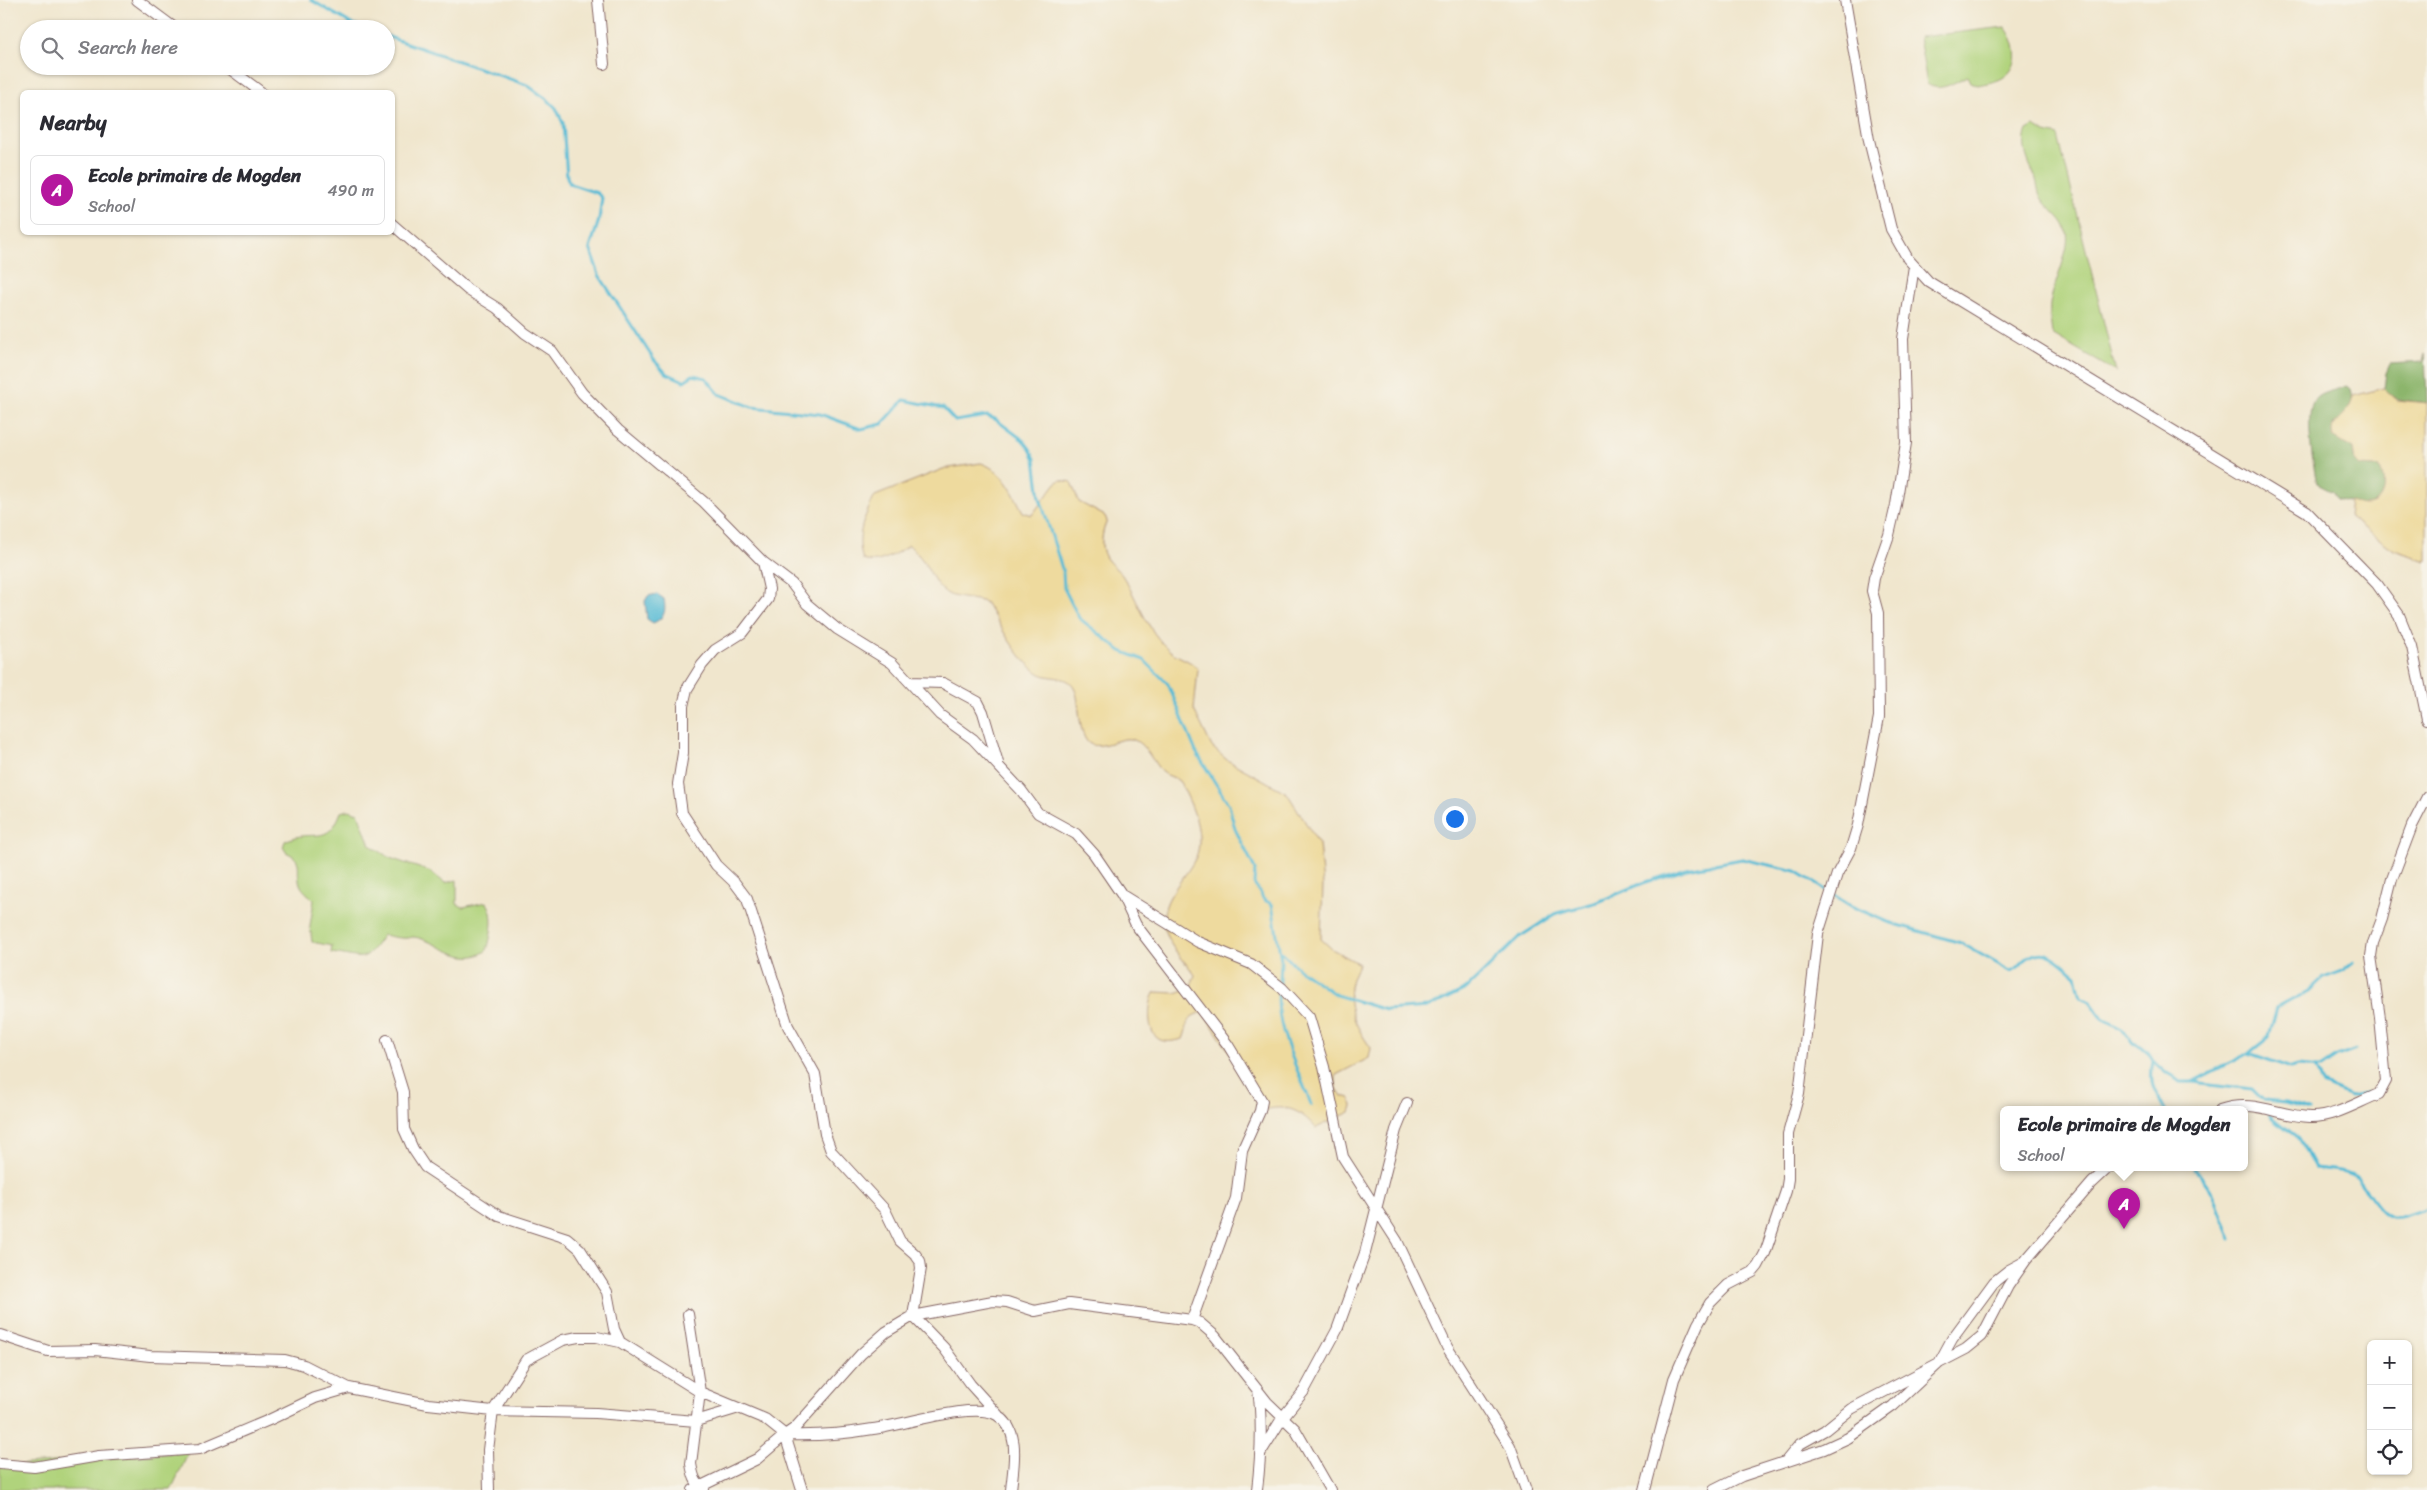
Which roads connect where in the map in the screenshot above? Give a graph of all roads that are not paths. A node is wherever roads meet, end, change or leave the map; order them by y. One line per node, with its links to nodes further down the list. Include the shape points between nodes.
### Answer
1 (137, 0): 4 (street)
2 (598, 0): 5 (street)
3 (1845, 0): 9 (street, via 1869,140 1891,229)
4 (164, 20)
5 (604, 64)
6 (238, 75): 7 (street)
7 (258, 90)
8 (395, 227): 10 (street, via 468,290 552,351 582,392 618,430 704,502)
9 (1914, 266): 12 (street, via 1929,282 2307,512 2376,584 2399,616 2412,647); 47 (street, via 1903,339 1906,443 1896,505 1872,591 1879,618 1879,717 1858,825 1851,848 1837,874 1818,934 1799,1094 1788,1134 1786,1191 1758,1266 1728,1285 1710,1303 1698,1324 1674,1379)
10 (763, 562): 11 (street, via 792,584 807,604 837,629 892,664); 23 (street, via 768,599 742,633 715,650 687,689 683,706 679,800 682,813 716,865 747,899 788,1026 815,1074 831,1151 885,1210 900,1241 920,1261)
11 (910, 682): 13 (street, via 940,715 962,730); 13 (street, via 943,683 978,702 984,712)
12 (2427, 719)
13 (999, 766): 15 (street, via 1038,814 1076,834)
14 (2427, 796): 18 (street, via 2396,870 2371,956 2386,1080 2383,1088 2379,1094 2323,1117 2309,1118 2244,1104)
15 (1122, 895): 20 (street, via 1198,942 1251,964 1282,988 1309,1017 1324,1067 1343,1157); 24 (street, via 1136,925 1228,1045 1262,1102 1242,1151 1236,1198)
16 (387, 1040): 26 (street, via 404,1092 404,1130 426,1167 499,1216 567,1238 580,1249 607,1292 614,1329)
17 (1407, 1103): 20 (street, via 1396,1130)
18 (2236, 1106)
19 (2105, 1171): 21 (street)
20 (1375, 1207): 34 (street, via 1365,1253 1337,1330 1304,1392); 46 (street, via 1397,1241 1447,1347 1510,1446)
21 (2026, 1260): 27 (street, via 1994,1282 1952,1339); 27 (street, via 2008,1286 1982,1336 1966,1349)
22 (688, 1314): 30 (street)
23 (913, 1316): 24 (street, via 993,1301 1008,1302 1035,1311 1069,1304); 33 (street, via 944,1348); 36 (street, via 891,1328 861,1354 795,1428)
24 (1192, 1320): 29 (street, via 1216,1336)
25 (0, 1335): 28 (street, via 48,1351 94,1350 150,1356 285,1360)
26 (620, 1342): 30 (street); 32 (street, via 578,1337 563,1340 534,1354 520,1367)
27 (1939, 1363): 38 (street, via 1851,1409 1825,1430 1800,1444); 38 (street, via 1894,1406 1848,1438)
28 (349, 1388): 32 (street, via 428,1404); 39 (street, via 315,1398 200,1449 99,1456 34,1467)
29 (1257, 1389): 34 (street); 37 (street, via 1262,1417)
30 (700, 1392): 31 (street); 35 (street)
31 (739, 1408): 35 (street); 36 (street, via 765,1419)
32 (494, 1411): 35 (street, via 567,1411); 41 (street, via 488,1450)
33 (998, 1415): 36 (street, via 969,1410 874,1429 807,1436); 43 (street, via 1013,1441 1015,1459)
34 (1283, 1418): 37 (street); 45 (street, via 1295,1429)
35 (696, 1421): 40 (street, via 691,1464)
36 (784, 1435): 40 (street, via 757,1459); 42 (street)
37 (1261, 1452): 44 (street)
38 (1785, 1462): 48 (street, via 1742,1476)
39 (0, 1464)
40 (700, 1489)
41 (489, 1490)
42 (802, 1490)
43 (1011, 1490)
44 (1257, 1490)
45 (1330, 1490)
46 (1526, 1490)
47 (1645, 1490)
48 (1714, 1490)

